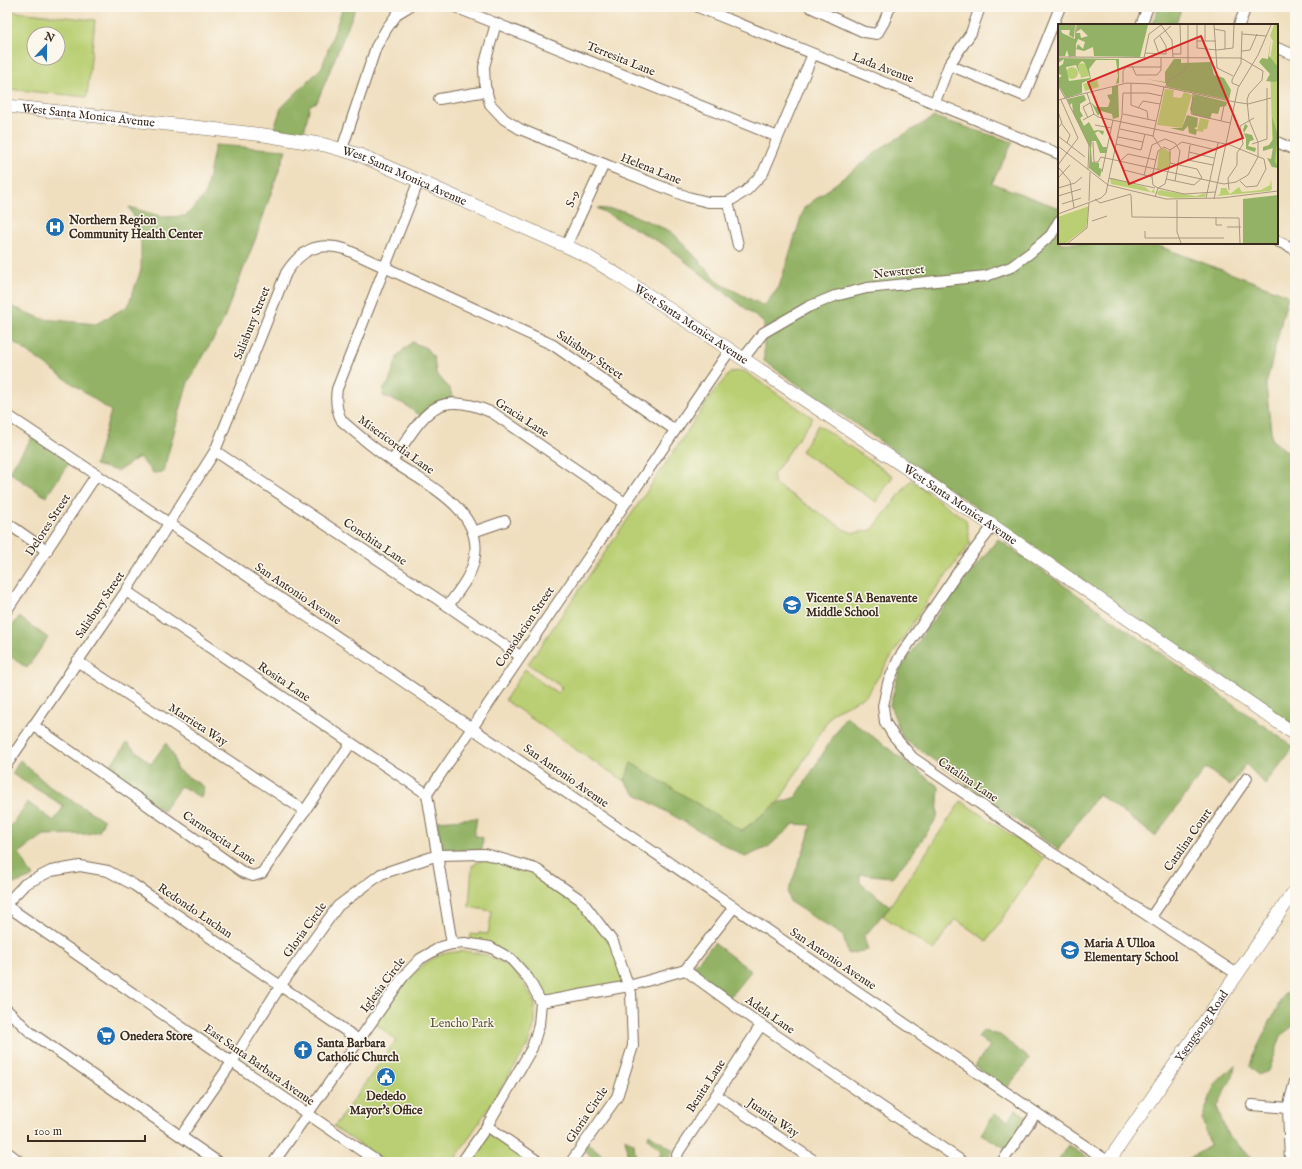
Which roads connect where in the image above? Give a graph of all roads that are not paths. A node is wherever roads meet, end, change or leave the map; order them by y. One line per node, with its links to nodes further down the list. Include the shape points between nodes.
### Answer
1 (408, 7): 23 (street, via 398,13 376,47)
2 (455, 7): 10 (street, Terresita Lane)
3 (698, 7): 14 (street, Lada Avenue)
4 (810, 7): 5 (street, via 864,32 877,34)
5 (890, 7)
6 (980, 7): 16 (street, via 971,33)
7 (1060, 7): 16 (street, via 1024,96)
8 (1148, 7): 11 (street)
9 (1246, 7): 12 (street)
10 (496, 23): 17 (street, Helena Lane, via 484,67); 21 (street, Terresita Lane)
11 (1141, 24)
12 (1239, 24)
13 (1278, 48): 15 (street)
14 (813, 54): 19 (street, Lada Avenue); 21 (street)
15 (1295, 55)
16 (950, 64): 19 (street)
17 (487, 91): 18 (street); 26 (street, Helena Lane, via 490,104 504,119 520,129)
18 (439, 99)
19 (935, 102): 25 (street, Lada Avenue)
20 (7, 106): 23 (main road, West Santa Monica Avenue, via 264,135)
21 (778, 137): 28 (street, via 763,173 746,191)
22 (1278, 142): 24 (street)
23 (342, 149): 27 (main road, West Santa Monica Avenue)
24 (1295, 150)
25 (1058, 154)
26 (604, 164): 28 (street, Helena Lane, via 688,197 708,202); 32 (street, S-9)
27 (419, 180): 32 (main road, West Santa Monica Avenue); 34 (street, Misericordia Lane)
28 (728, 202): 31 (street)
29 (1058, 223): 36 (street, Newstreet, via 1051,234 1011,267 986,276 867,288 835,296 808,307 764,333)
30 (1278, 241): 33 (street)
31 (738, 245)
32 (566, 246): 35 (main road, West Santa Monica Avenue, via 615,274)
33 (1295, 248)
34 (386, 266): 38 (street, Salisbury Street, via 553,345); 39 (street, Salisbury Street, via 332,245 304,252 294,261 286,273); 40 (street, Misericordia Lane, via 337,389 335,400 342,421)
35 (730, 350): 36 (main road, West Santa Monica Avenue); 38 (street, Consolacion Street)
36 (743, 359): 46 (main road, West Santa Monica Avenue)
37 (7, 414): 41 (street, San Antonio Avenue)
38 (675, 430): 42 (street, Consolacion Street)
39 (215, 451): 45 (street, Salisbury Street); 50 (street, Conchita Lane)
40 (392, 461): 42 (street, Gracia Lane, via 426,414 438,406 452,402 466,404 493,413); 47 (street, Misericordia Lane, via 448,499 465,517)
41 (97, 474): 45 (street, San Antonio Avenue); 48 (street, Delores Street)
42 (625, 503): 52 (street, Consolacion Street)
43 (505, 521): 47 (street)
44 (7, 523): 48 (street)
45 (168, 523): 49 (street, Salisbury Street); 55 (street, San Antonio Avenue)
46 (993, 526): 56 (main road, West Santa Monica Avenue); 66 (street, Catalina Lane, via 899,658 888,683 883,706 885,722 913,758)
47 (473, 532): 50 (street, Misericordia Lane, via 474,560 469,575)
48 (47, 551): 51 (street, Delores Street)
49 (126, 591): 53 (street, Salisbury Street); 57 (street, Rosita Lane)
50 (448, 606): 52 (street, Conchita Lane)
51 (7, 610)
52 (520, 656): 55 (street, Consolacion Street)
53 (78, 660): 54 (street, Salisbury Street); 61 (street, Marrieta Way)
54 (33, 725): 58 (street, Salisbury Street); 61 (street, Carmencita Lane, via 248,875 262,874)
55 (473, 728): 60 (street, Consolacion Street); 65 (street, San Antonio Avenue)
56 (1295, 734)
57 (351, 743): 60 (street, Rosita Lane); 61 (street, Carmencita Lane)
58 (7, 764)
59 (1247, 778): 66 (street, Catalina Court)
60 (427, 794): 62 (street)
61 (305, 811)
62 (438, 854): 67 (street); 70 (street, Gloria Circle, via 381,874 338,906); 71 (street, Gloria Circle, via 485,854 536,869 581,900 613,942)
63 (1295, 890): 69 (main road, Ysengsong Road)
64 (7, 905): 70 (street, Redondo Luchan, via 26,884 51,871 80,866 108,871 134,885); 76 (street, East Santa Barbara Avenue)
65 (734, 907): 68 (street); 81 (street, San Antonio Avenue)
66 (1151, 918): 69 (street, Catalina Lane)
67 (452, 944): 72 (street, Iglesia Circle, via 465,943 490,948 511,959 528,978); 75 (street, Iglesia Circle, via 420,959 403,977)
68 (685, 970): 71 (street); 74 (street, Adela Lane)
69 (1237, 974): 97 (main road, Ysengsong Road)
70 (281, 986): 75 (street, Redondo Luchan); 76 (street, Gloria Circle)
71 (629, 986): 72 (street); 92 (street, Gloria Circle, via 633,1046 617,1097)
72 (541, 1002): 83 (street, via 532,1048)
73 (7, 1010): 84 (street, via 30,1032)
74 (761, 1025): 78 (street, Benita Lane); 95 (street, Adela Lane)
75 (359, 1040): 82 (street, Iglesia Circle)
76 (232, 1062): 82 (street, East Santa Barbara Avenue); 84 (street, Gloria Circle)
77 (1295, 1081): 80 (street)
78 (716, 1095): 93 (street, Benita Lane, via 679,1150); 94 (street, Juanita Way)
79 (1252, 1105): 80 (street)
80 (1288, 1108): 98 (street)
81 (1036, 1113): 96 (street); 97 (street, San Antonio Avenue)
82 (307, 1114): 88 (street, Iglesia Circle); 89 (street, East Santa Barbara Avenue)
83 (487, 1126): 90 (street); 91 (street)
84 (181, 1136): 87 (street)
85 (7, 1152): 86 (street)
86 (20, 1162)
87 (218, 1162)
88 (274, 1162)
89 (378, 1162)
90 (462, 1162)
91 (539, 1162)
92 (571, 1162)
93 (678, 1162)
94 (816, 1162)
95 (963, 1162)
96 (1002, 1162)
97 (1109, 1162)
98 (1290, 1162)

